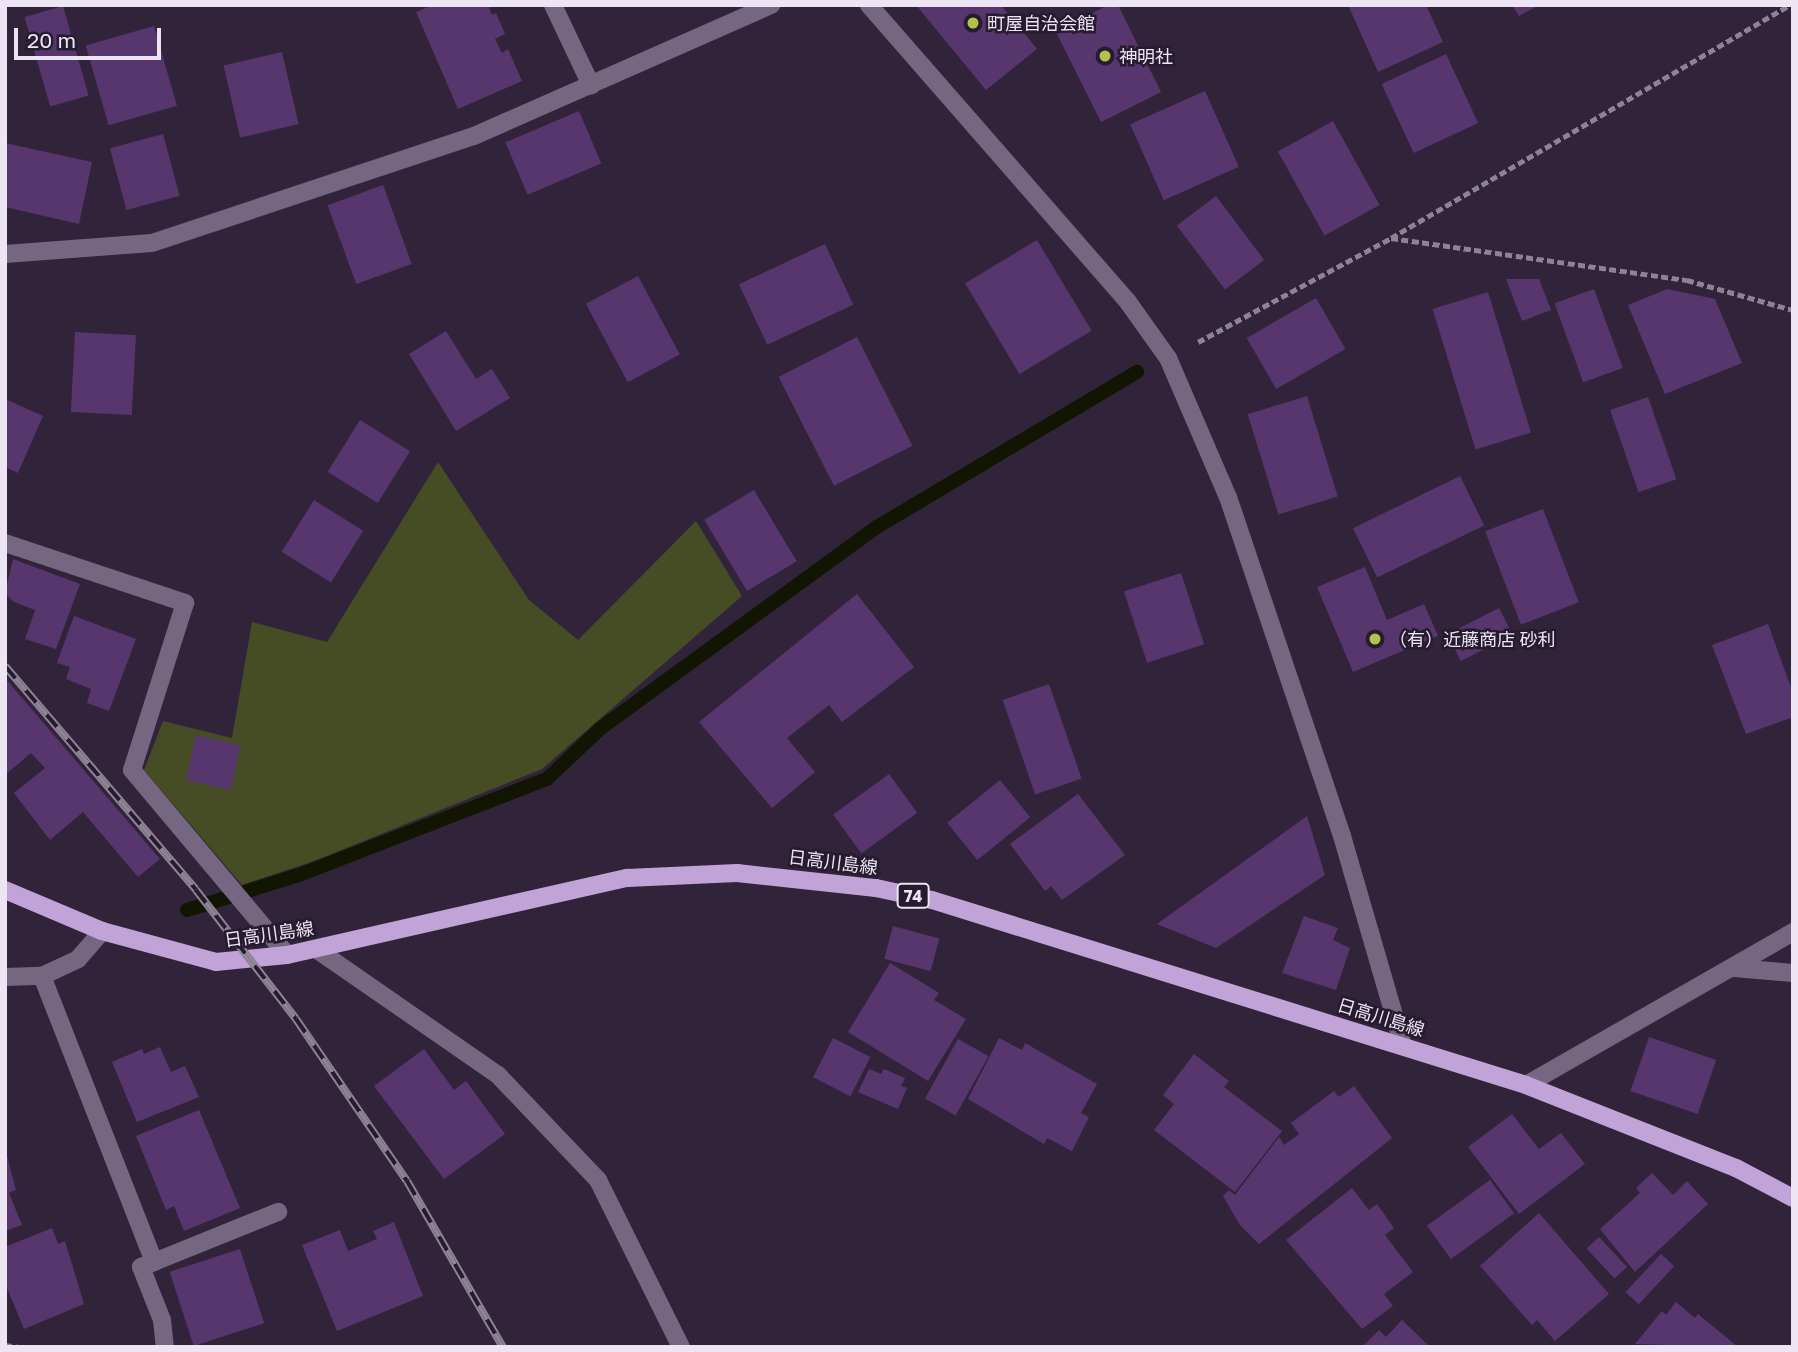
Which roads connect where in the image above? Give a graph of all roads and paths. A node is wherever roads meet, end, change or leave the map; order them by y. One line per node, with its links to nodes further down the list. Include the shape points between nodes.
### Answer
1 (553, 5): 5 (street)
2 (771, 5): 5 (street)
3 (869, 5): 9 (street, via 1128,302)
4 (1790, 5): 6 (path)
5 (591, 85): 7 (street, via 474,136 152,243)
6 (1391, 238): 8 (path, via 1687,279); 9 (path)
7 (5, 254)
8 (1793, 310)
9 (1168, 358): 20 (street, via 1228,497 1342,836)
10 (5, 543): 15 (street, via 185,603 132,770)
11 (5, 890): 12 (main road, 日高川島線 / 74)
12 (102, 931): 15 (main road, 日高川島線 / 74, via 216,962); 18 (street, via 78,959)
13 (1793, 932): 16 (street)
14 (316, 949): 15 (main road, 日高川島線 / 74); 20 (main road, 日高川島線 / 74, via 627,878 677,873 792,877 932,900); 28 (street, via 498,1075 598,1180)
15 (287, 955)
16 (1734, 968): 17 (street); 21 (street)
17 (1793, 973)
18 (42, 976): 19 (street); 24 (street)
19 (5, 977)
20 (1403, 1046): 21 (main road, 日高川島線 / 74)
21 (1526, 1085): 22 (main road, 日高川島線 / 74, via 1736,1168)
22 (1793, 1199)
23 (278, 1212): 24 (street)
24 (154, 1262): 27 (street, via 141,1267 162,1320)
25 (5, 1345): 26 (path)
26 (19, 1347)
27 (165, 1347)
28 (681, 1347)

